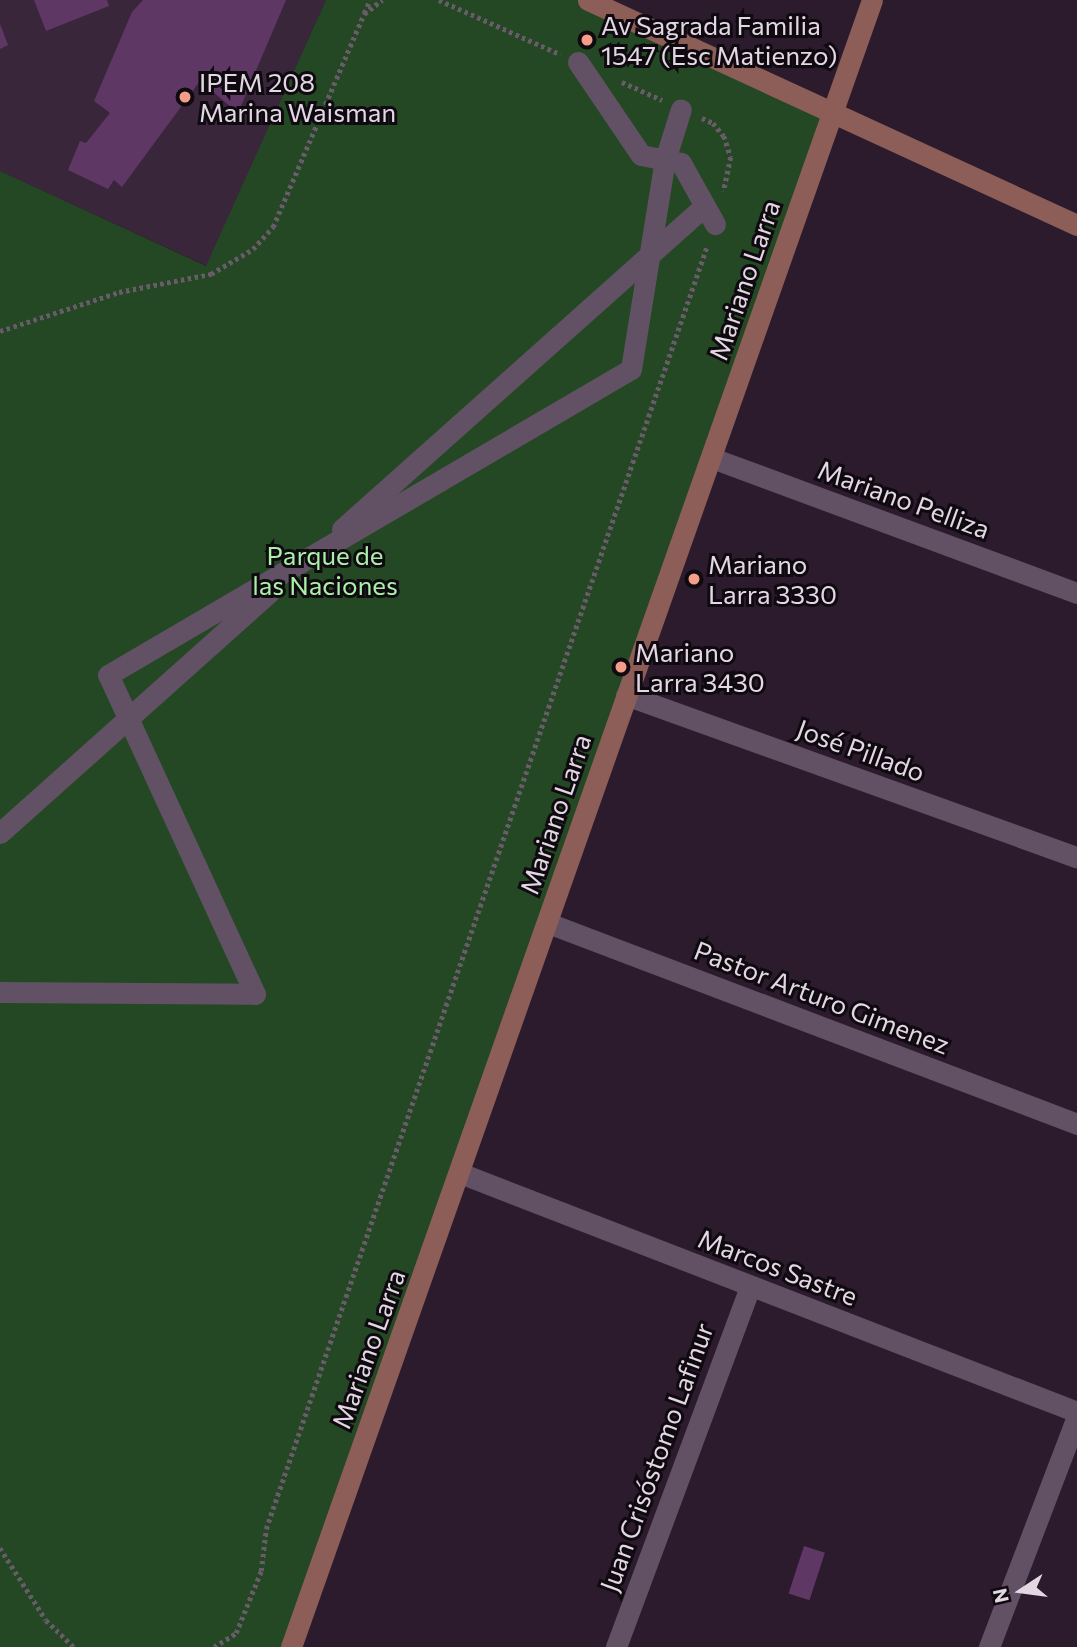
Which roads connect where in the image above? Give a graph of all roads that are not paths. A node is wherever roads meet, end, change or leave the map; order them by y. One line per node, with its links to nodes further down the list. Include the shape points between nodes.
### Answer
1 (588, 0): 5 (main road)
2 (872, 0): 5 (main road, Mariano Larra)
3 (578, 62): 6 (street, via 641,155)
4 (681, 109): 6 (street)
5 (832, 113): 7 (main road); 9 (main road, Mariano Larra)
6 (665, 160): 8 (street); 8 (street, via 681,163 710,215)
7 (1077, 225)
8 (649, 255): 10 (street); 10 (street, via 631,369)
9 (712, 458): 11 (street, Mariano Pelliza); 12 (main road, Mariano Larra)
10 (304, 562): 13 (street); 13 (street, via 108,676)
11 (1077, 593)
12 (626, 695): 15 (street, José Pillado); 16 (main road, Mariano Larra)
13 (128, 719): 14 (street); 17 (street, via 255,995)
14 (0, 833)
15 (1077, 857)
16 (548, 923): 18 (street, Pastor Arturo Gimenez); 19 (main road, Mariano Larra)
17 (0, 992)
18 (1077, 1124)
19 (460, 1173): 20 (street, Marcos Sastre); 22 (main road, Mariano Larra)
20 (750, 1287): 21 (street, Marcos Sastre); 23 (street, Juan Crisóstomo Lafinur)
21 (1077, 1414): 24 (street)
22 (291, 1647)
23 (616, 1647)
24 (989, 1647)

